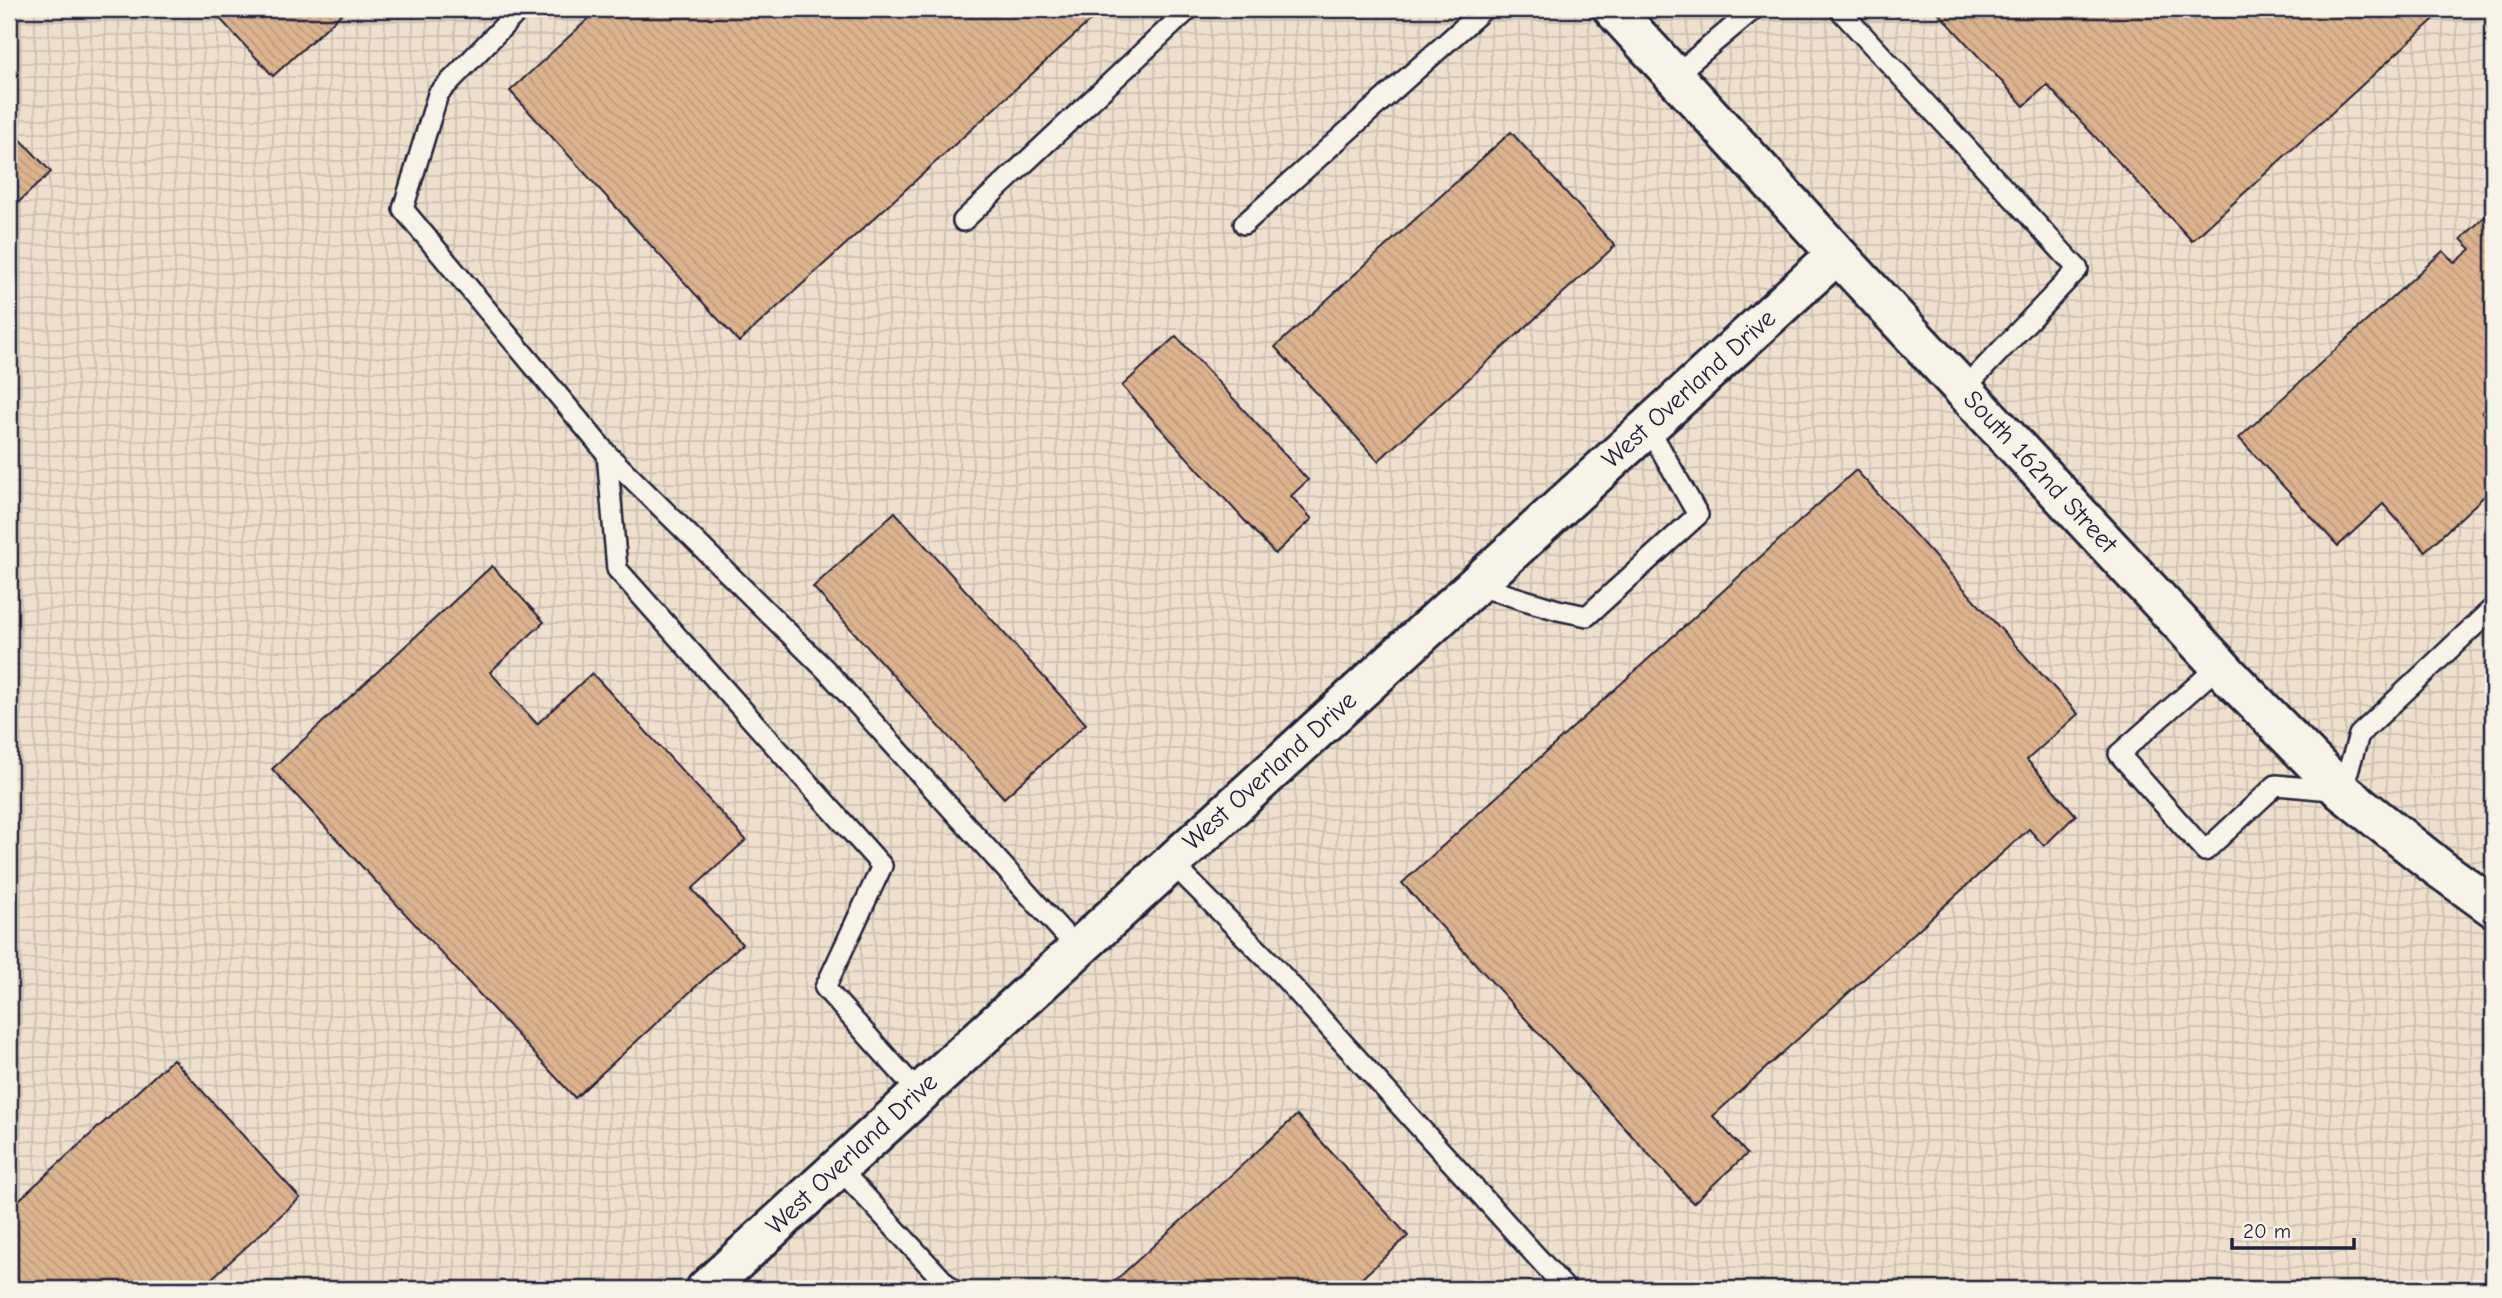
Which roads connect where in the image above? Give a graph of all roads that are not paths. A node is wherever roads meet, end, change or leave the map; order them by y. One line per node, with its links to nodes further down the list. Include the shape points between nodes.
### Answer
1 (520, 9): 13 (lane, via 438,94 403,209)
2 (1189, 9): 8 (lane)
3 (1484, 9): 9 (lane)
4 (1613, 9): 7 (street, South 162nd Street)
5 (1754, 9): 7 (lane)
6 (1839, 9): 11 (lane, via 2078,270)
7 (1674, 76): 10 (street, South 162nd Street)
8 (963, 221)
9 (1244, 224)
10 (1837, 254): 11 (street, South 162nd Street); 12 (street, West Overland Drive)
11 (1963, 390): 16 (street, South 162nd Street)
12 (1648, 427): 14 (street, West Overland Drive); 14 (lane, via 1698,515 1587,616)
13 (607, 454): 20 (lane, via 826,670); 21 (lane, via 617,569 882,866 825,988)
14 (1475, 585): 18 (street, West Overland Drive)
15 (2493, 608): 17 (lane, via 2358,735)
16 (2219, 666): 17 (street, South 162nd Street); 17 (lane, via 2119,754 2205,851 2276,785)
17 (2342, 790): 19 (street, South 162nd Street)
18 (1171, 862): 20 (street, West Overland Drive); 25 (lane, via 1269,961)
19 (2493, 907)
20 (1077, 948): 21 (street, West Overland Drive)
21 (919, 1093): 22 (street, West Overland Drive)
22 (838, 1167): 23 (street, West Overland Drive); 24 (lane)
23 (706, 1289)
24 (951, 1289)
25 (1566, 1289)

